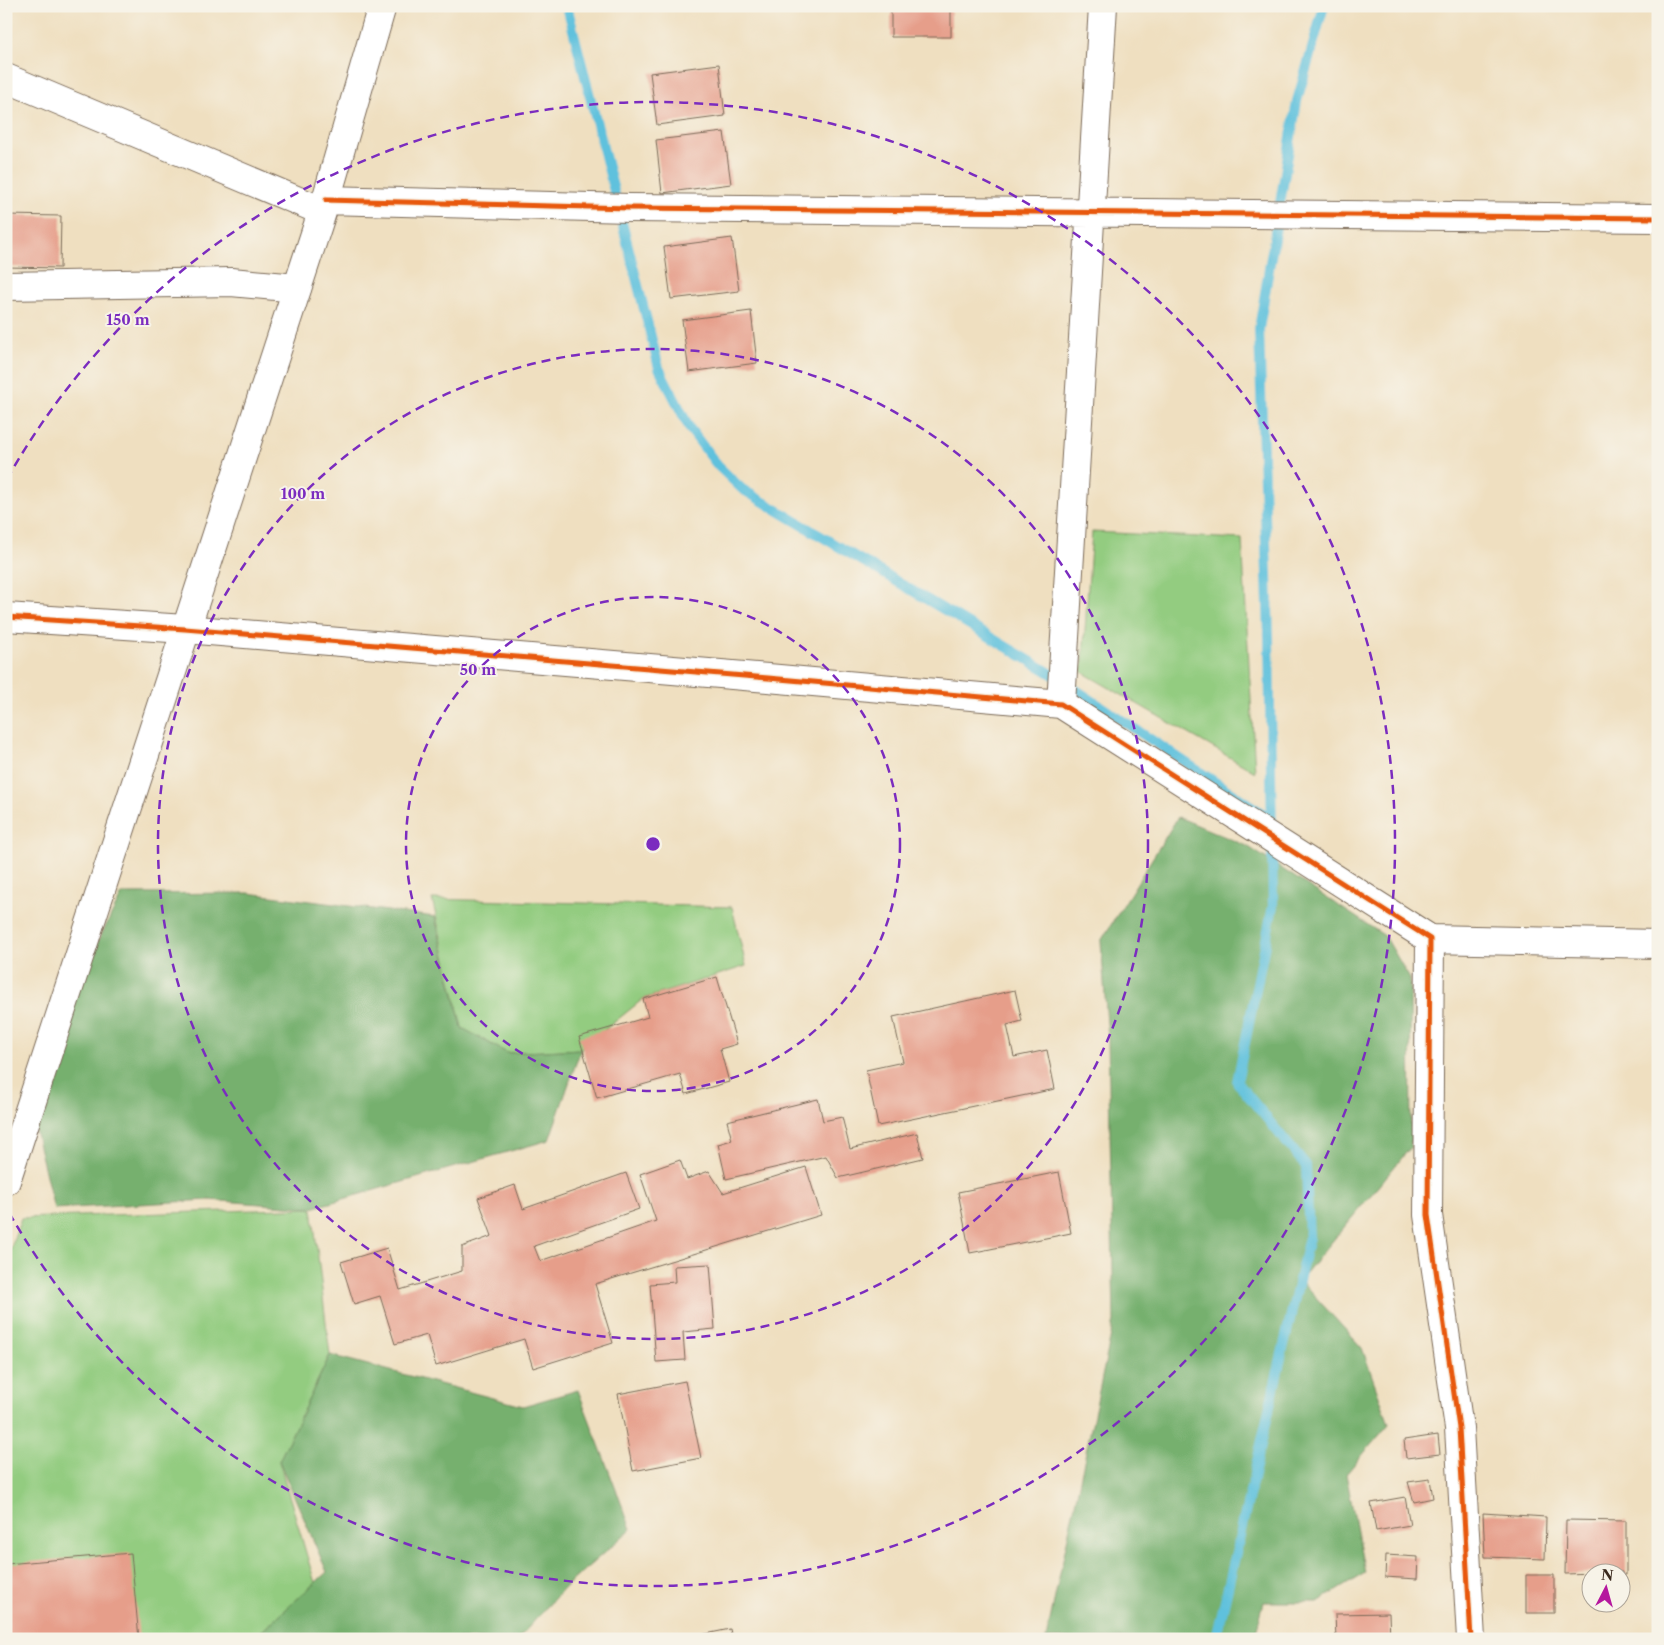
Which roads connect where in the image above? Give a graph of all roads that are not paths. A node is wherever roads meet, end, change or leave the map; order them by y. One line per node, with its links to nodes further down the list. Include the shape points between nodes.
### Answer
1 (382, 6): 4 (street)
2 (1103, 6): 5 (street)
3 (6, 78): 4 (street)
4 (324, 205): 5 (street); 8 (street)
5 (1090, 214): 6 (street); 11 (street)
6 (1658, 218)
7 (6, 286): 8 (street, via 231,282)
8 (297, 288): 10 (street)
9 (6, 617): 10 (street)
10 (185, 629): 11 (street); 14 (street)
11 (1060, 704): 12 (street)
12 (1430, 939): 13 (street); 15 (street, via 1428,1215 1459,1428)
13 (1658, 944)
14 (6, 1181)
15 (1471, 1639)

